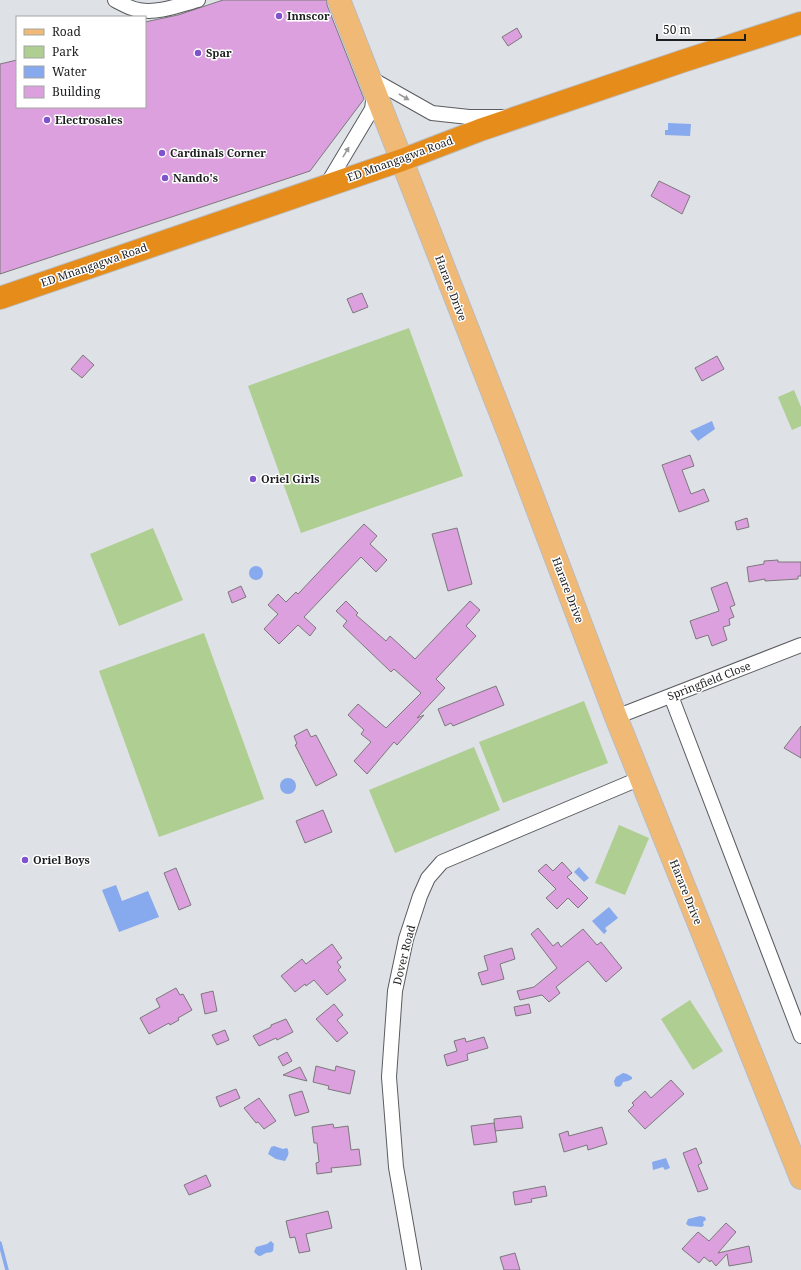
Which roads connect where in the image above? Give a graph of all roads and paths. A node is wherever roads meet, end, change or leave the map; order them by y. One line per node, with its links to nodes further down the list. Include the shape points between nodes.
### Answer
1 (115, 0): 2 (street, via 129,7 148,11)
2 (198, 0)
3 (339, 0): 5 (main road, Harare Drive)
4 (801, 23): 6 (highway, ED Mnangagwa Road)
5 (372, 83): 6 (street, one-way to 6, via 432,113 469,117); 7 (main road, Harare Drive); 8 (street, one-way to 5, via 372,109)
6 (516, 117): 7 (highway, ED Mnangagwa Road)
7 (402, 160): 8 (highway, ED Mnangagwa Road); 12 (main road, Harare Drive)
8 (326, 186): 9 (highway, ED Mnangagwa Road)
9 (0, 298)
10 (801, 645): 11 (street, Springfield Close)
11 (671, 696): 12 (street, Springfield Close); 14 (street)
12 (616, 717): 13 (main road, Harare Drive)
13 (641, 778): 15 (main road, Harare Drive); 16 (street, Dover Road, via 442,862 425,883 406,940 395,991 389,1077 396,1167)
14 (801, 1036)
15 (801, 1178)
16 (414, 1270)

